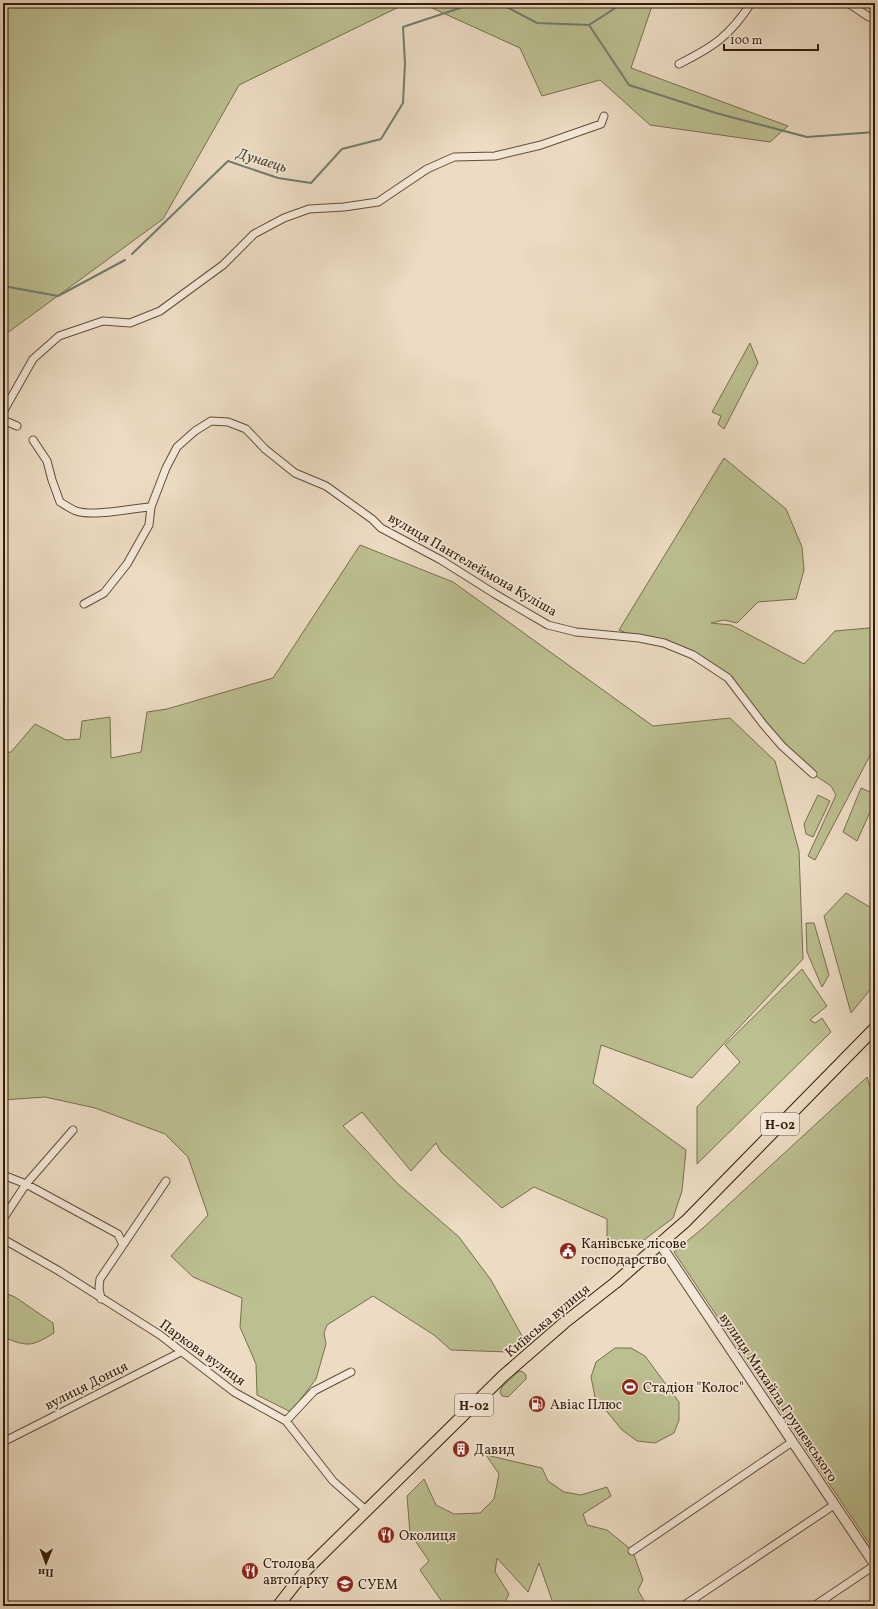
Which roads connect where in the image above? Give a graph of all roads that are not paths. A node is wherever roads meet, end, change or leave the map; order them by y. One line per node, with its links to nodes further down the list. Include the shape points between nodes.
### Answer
1 (751, 3): 4 (street, via 740,20 719,41)
2 (848, 3): 3 (street, via 869,17)
3 (875, 15)
4 (679, 64)
5 (604, 116): 6 (street, via 601,124 541,145 495,156 454,157 427,169 378,202 309,209 284,218 254,234 224,266 160,311 130,323 103,321 59,336 33,359)
6 (3, 412)
7 (3, 420): 8 (street)
8 (17, 426)
9 (33, 440): 10 (street, via 47,461 60,502 77,511 85,512 116,512)
10 (151, 507): 11 (street, вулиця Пантелеймона Куліша, via 149,525 127,564 104,593); 12 (street, вулиця Пантелеймона Куліша, via 177,447 195,431 211,421 228,422 246,429 265,449 295,473 326,486 381,528 548,625 576,632 664,643 693,654 728,678 782,746)
11 (84, 604)
12 (813, 774)
13 (875, 1028): 20 (main road, Київська вулиця / Н-02)
14 (73, 1130): 17 (street)
15 (3, 1175): 17 (street)
16 (166, 1181): 21 (street)
17 (26, 1184): 18 (street); 21 (street, via 118,1234)
18 (3, 1219)
19 (3, 1239): 22 (street, Паркова вулиця)
20 (660, 1244): 27 (street, вулиця Михайла Грушевського); 29 (main road, Київська вулиця / Н-02, via 503,1376)
21 (123, 1245): 22 (street, via 100,1279)
22 (101, 1299): 23 (street, Паркова вулиця, via 160,1335)
23 (181, 1352): 25 (street, Паркова вулиця, via 234,1392); 26 (street, вулиця Донця)
24 (351, 1372): 25 (street, via 314,1391)
25 (286, 1421): 29 (street, Паркова вулиця, via 333,1481)
26 (3, 1442)
27 (792, 1442): 28 (street, вулиця Михайла Грушевського); 30 (street)
28 (834, 1505): 31 (street, вулиця Михайла Грушевського); 33 (street)
29 (367, 1511): 32 (main road, Київська вулиця / Н-02, via 307,1569)
30 (632, 1551)
31 (875, 1565): 34 (street)
32 (278, 1606)
33 (683, 1606)
34 (814, 1606)

